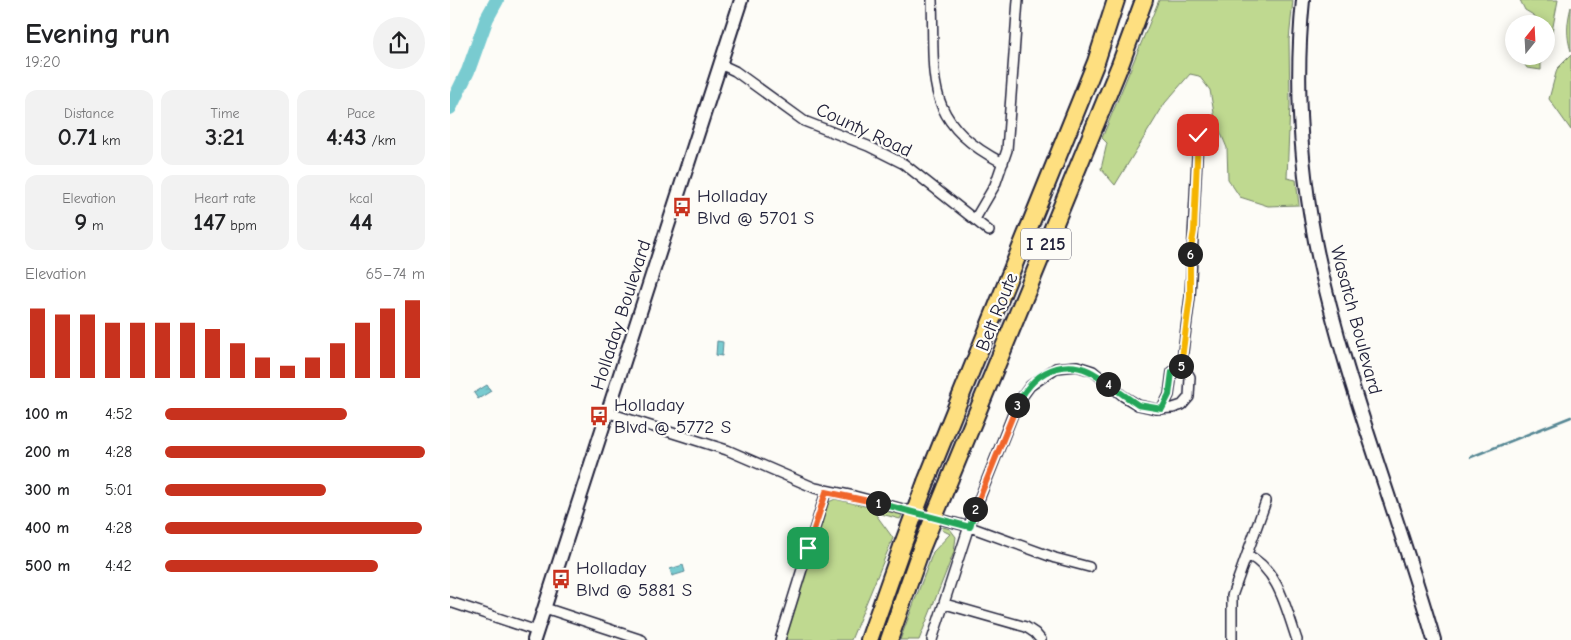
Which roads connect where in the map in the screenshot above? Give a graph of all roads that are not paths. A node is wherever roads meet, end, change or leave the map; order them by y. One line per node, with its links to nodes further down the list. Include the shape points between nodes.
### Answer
1 (741, 0): 7 (main road, Holladay Boulevard)
2 (932, 0): 9 (street, via 935,86 940,106 956,129)
3 (1018, 0): 9 (street, via 1008,144)
4 (1116, 0): 26 (highway, Belt Route / I 215, bridge, via 1096,62 926,482)
5 (1144, 0): 27 (highway, Belt Route / I 215, bridge, via 1120,66 946,488)
6 (1303, 0): 32 (main road, Wasatch Boulevard, via 1300,126 1315,242 1343,350)
7 (720, 64): 10 (street, County Road, via 735,71 804,121 904,164); 14 (main road, Holladay Boulevard)
8 (1211, 121): 12 (street, via 1200,130 1198,138 1190,297)
9 (1003, 163): 10 (street, via 995,185)
10 (975, 218): 11 (street, County Road)
11 (989, 231)
12 (1180, 368): 13 (street, via 1172,372 1169,395); 13 (street, via 1186,370 1190,377 1188,399 1179,407)
13 (1162, 409): 17 (street, via 1133,402 1098,374 1083,367 1064,366 1042,376 1017,404)
14 (609, 413): 15 (street, via 714,445); 22 (main road, Holladay Boulevard)
15 (826, 492): 17 (street, via 854,496); 25 (street)
16 (1266, 501): 18 (street)
17 (970, 527): 19 (street, via 1054,558); 21 (street)
18 (1248, 555): 30 (street, via 1232,596); 31 (street, via 1264,566 1276,584)
19 (1089, 567)
20 (450, 602): 23 (street)
21 (945, 604): 28 (street); 29 (street, via 1026,626)
22 (545, 608): 23 (main road, Holladay Boulevard); 24 (street)
23 (536, 636)
24 (642, 640)
25 (780, 640)
26 (869, 640)
27 (890, 640)
28 (932, 640)
29 (1041, 640)
30 (1232, 640)
31 (1297, 640)
32 (1434, 640)

